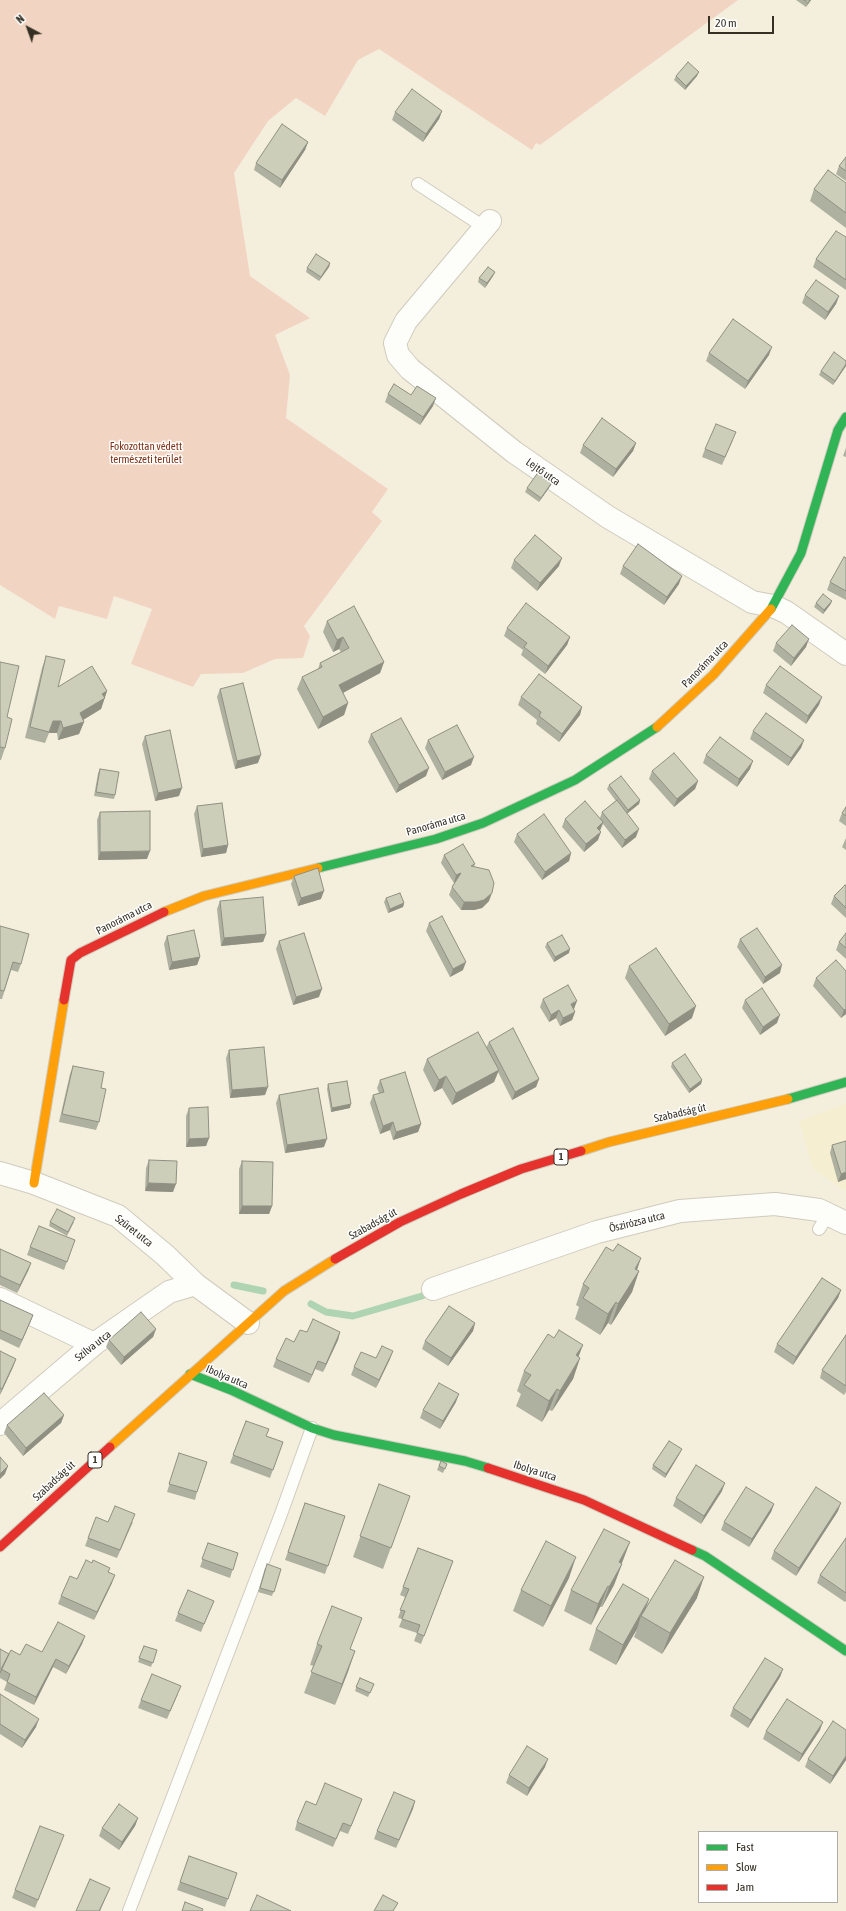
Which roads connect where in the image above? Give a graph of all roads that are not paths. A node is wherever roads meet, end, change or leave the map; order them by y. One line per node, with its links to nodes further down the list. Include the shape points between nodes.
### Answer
1 (418, 184): 2 (lane)
2 (487, 224): 4 (street, Lejtő utca, via 406,321 395,342 398,355 410,369 514,452 608,517 752,602)
3 (846, 417): 4 (street, Panoráma utca, via 838,430 801,553)
4 (773, 606): 5 (street, Lejtő utca, via 786,612); 8 (street, Panoráma utca, via 713,675 656,728 574,780 490,820 436,839 204,896 145,920 71,960)
5 (846, 654)
6 (846, 1082): 13 (street, Szabadság út / 1, via 769,1105 609,1142 521,1169 394,1226 329,1262 290,1287)
7 (0, 1173): 8 (street, Szüret utca)
8 (34, 1183): 10 (street, Szüret utca, via 118,1216)
9 (831, 1223): 11 (street, Őszirózsa utca, via 819,1210 775,1204 680,1211 597,1232)
10 (195, 1284): 13 (street, Szüret utca); 14 (street, Szilva utca, via 169,1292)
11 (433, 1289)
12 (0, 1299): 14 (street)
13 (248, 1323): 15 (street, Szabadság út / 1)
14 (94, 1344): 16 (street, Szilva utca)
15 (190, 1374): 17 (street, Ibolya utca); 18 (street, Szabadság út / 1)
16 (1, 1422)
17 (312, 1428): 19 (street, Ibolya utca, via 334,1436 466,1461 584,1500 705,1556); 20 (lane)
18 (0, 1547)
19 (846, 1651)
20 (129, 1911)

